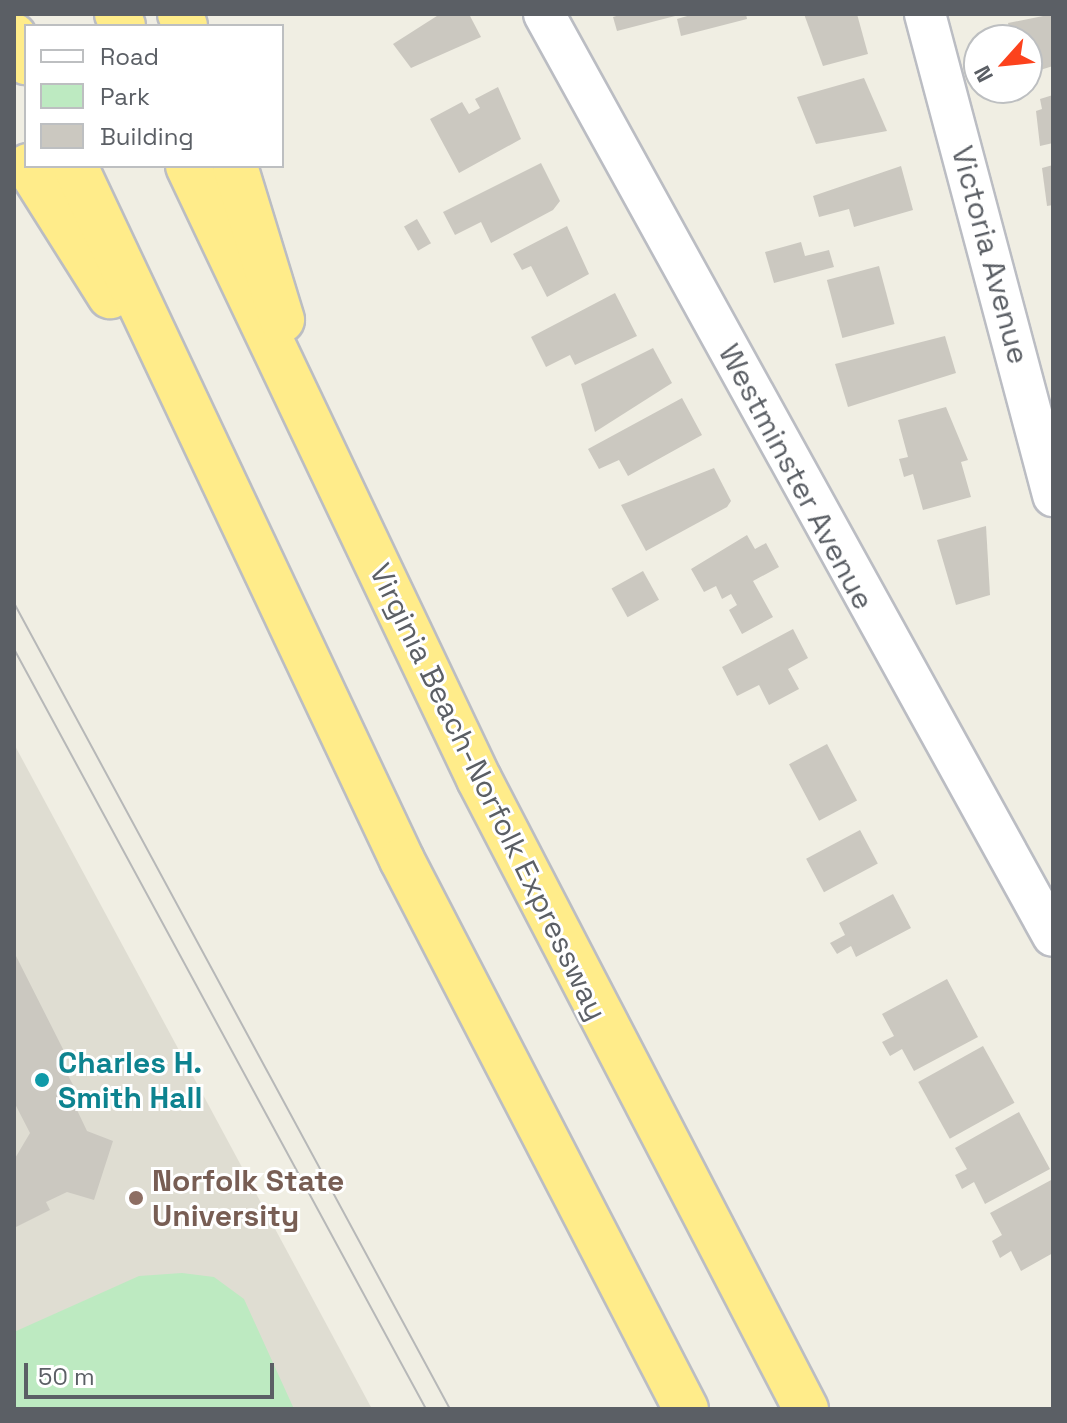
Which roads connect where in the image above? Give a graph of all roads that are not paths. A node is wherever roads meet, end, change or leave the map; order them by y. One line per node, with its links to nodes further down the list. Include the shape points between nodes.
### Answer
1 (544, 14): 12 (street, Westminster Avenue)
2 (925, 14): 11 (street, Victoria Avenue)
3 (14, 36): 4 (highway)
4 (24, 58)
5 (29, 168): 10 (highway)
6 (76, 168): 10 (highway)
7 (189, 168): 9 (highway, Virginia Beach-Norfolk Expressway)
8 (236, 168): 9 (highway)
9 (306, 419): 14 (highway, Virginia Beach-Norfolk Expressway, via 590,999)
10 (207, 451): 13 (highway, via 450,956)
11 (1053, 496)
12 (1053, 936)
13 (686, 1409)
14 (806, 1409)

